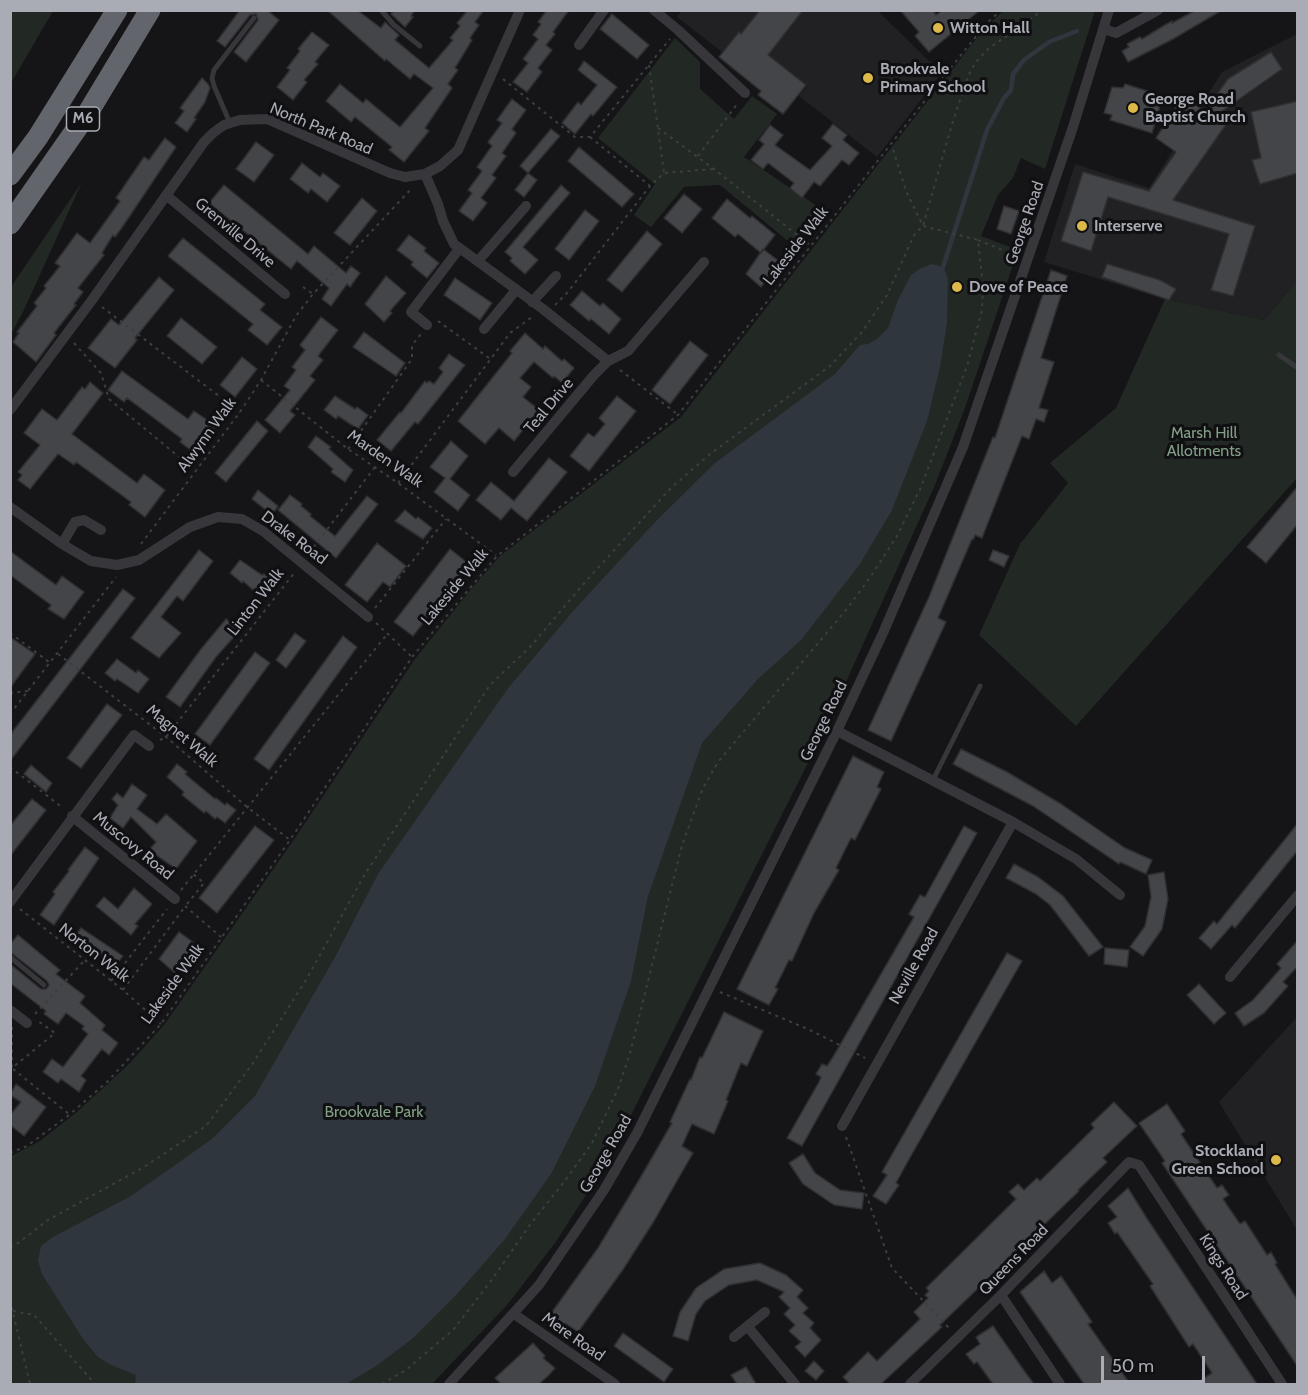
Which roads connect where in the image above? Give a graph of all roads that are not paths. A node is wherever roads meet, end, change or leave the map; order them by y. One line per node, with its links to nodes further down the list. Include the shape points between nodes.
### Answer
1 (117, 10): 16 (highway, M6)
2 (150, 10): 19 (highway, M6, via 88,111)
3 (381, 10): 12 (lane)
4 (520, 10): 15 (street, via 458,150)
5 (604, 10): 11 (street)
6 (654, 10): 13 (street)
7 (1109, 10): 10 (street, George Road)
8 (1158, 10): 10 (street, via 1116,33)
9 (254, 18): 14 (lane, via 212,78)
10 (1104, 29): 39 (street, George Road, via 963,447)
11 (579, 45)
12 (420, 46)
13 (745, 93)
14 (230, 123): 15 (street, North Park Road, via 267,119 390,173 405,177); 17 (street, North Park Road, via 204,142)
15 (425, 174): 20 (street, via 449,237)
16 (10, 175)
17 (166, 195): 25 (street, Grenville Drive); 32 (street, North Park Road)
18 (526, 206): 21 (street)
19 (10, 224)
20 (459, 249): 21 (street); 27 (street, via 411,312)
21 (478, 261): 24 (street)
22 (704, 262): 30 (street, Teal Drive, via 628,351)
23 (556, 276): 26 (street)
24 (516, 290): 26 (street); 28 (street)
25 (285, 294)
26 (532, 302): 30 (street)
27 (427, 325)
28 (483, 329)
29 (1280, 355): 31 (lane)
30 (608, 361): 33 (street, Teal Drive)
31 (1298, 368)
32 (10, 410)
33 (513, 471)
34 (10, 507): 36 (street, Drake Road)
35 (101, 530): 36 (street, via 84,520 75,522)
36 (62, 544): 37 (street, Drake Road, via 91,561 117,565 140,560 190,527 218,518 242,519 263,531)
37 (369, 617)
38 (980, 686): 41 (lane)
39 (837, 731): 41 (street); 57 (street, George Road, via 638,1133 539,1285)
40 (149, 746): 42 (street, Muscovy Road, via 134,735)
41 (933, 780): 43 (street)
42 (72, 816): 46 (street, Muscovy Road); 47 (street, Muscovy Road)
43 (1013, 822): 44 (street, via 1076,859); 53 (street, Neville Road)
44 (1120, 895)
45 (1298, 895): 49 (street)
46 (175, 899)
47 (10, 902)
48 (10, 957): 50 (lane)
49 (1230, 977)
50 (44, 985)
51 (12, 1011): 52 (street)
52 (27, 1023)
53 (842, 1126)
54 (1139, 1165): 55 (street, Queens Road, via 1129,1162); 65 (street, Kings Road)
55 (1001, 1295): 63 (street, Queens Road); 64 (street)
56 (765, 1312): 58 (street)
57 (514, 1314): 60 (street, George Road); 61 (street, Mere Road)
58 (748, 1327): 59 (street); 62 (street)
59 (734, 1337)
60 (449, 1384)
61 (615, 1384)
62 (795, 1384)
63 (910, 1384)
64 (1060, 1384)
65 (1282, 1384)

